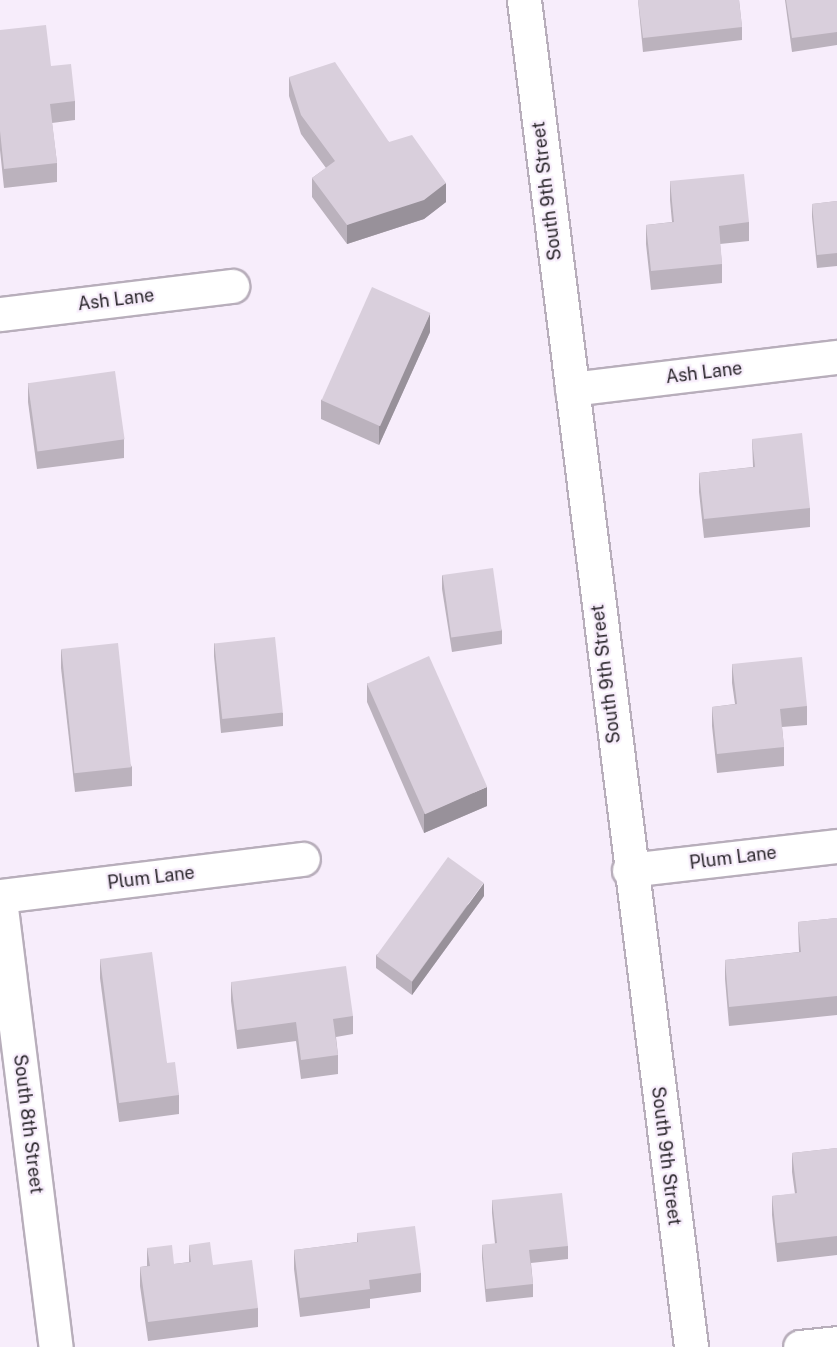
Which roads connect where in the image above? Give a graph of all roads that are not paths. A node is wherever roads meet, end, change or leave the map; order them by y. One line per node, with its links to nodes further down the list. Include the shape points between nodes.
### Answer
1 (524, 0): 5 (street, South 9th Street)
2 (232, 286): 3 (street, Ash Lane)
3 (0, 314)
4 (837, 357): 5 (street, Ash Lane)
5 (572, 389): 8 (street, South 9th Street)
6 (837, 846): 8 (street, Plum Lane)
7 (303, 859): 9 (street, Plum Lane)
8 (629, 870): 12 (street, South 9th Street)
9 (0, 898): 11 (street, South 8th Street)
10 (837, 1343): 13 (street)
11 (56, 1347)
12 (691, 1347)
13 (800, 1347)

